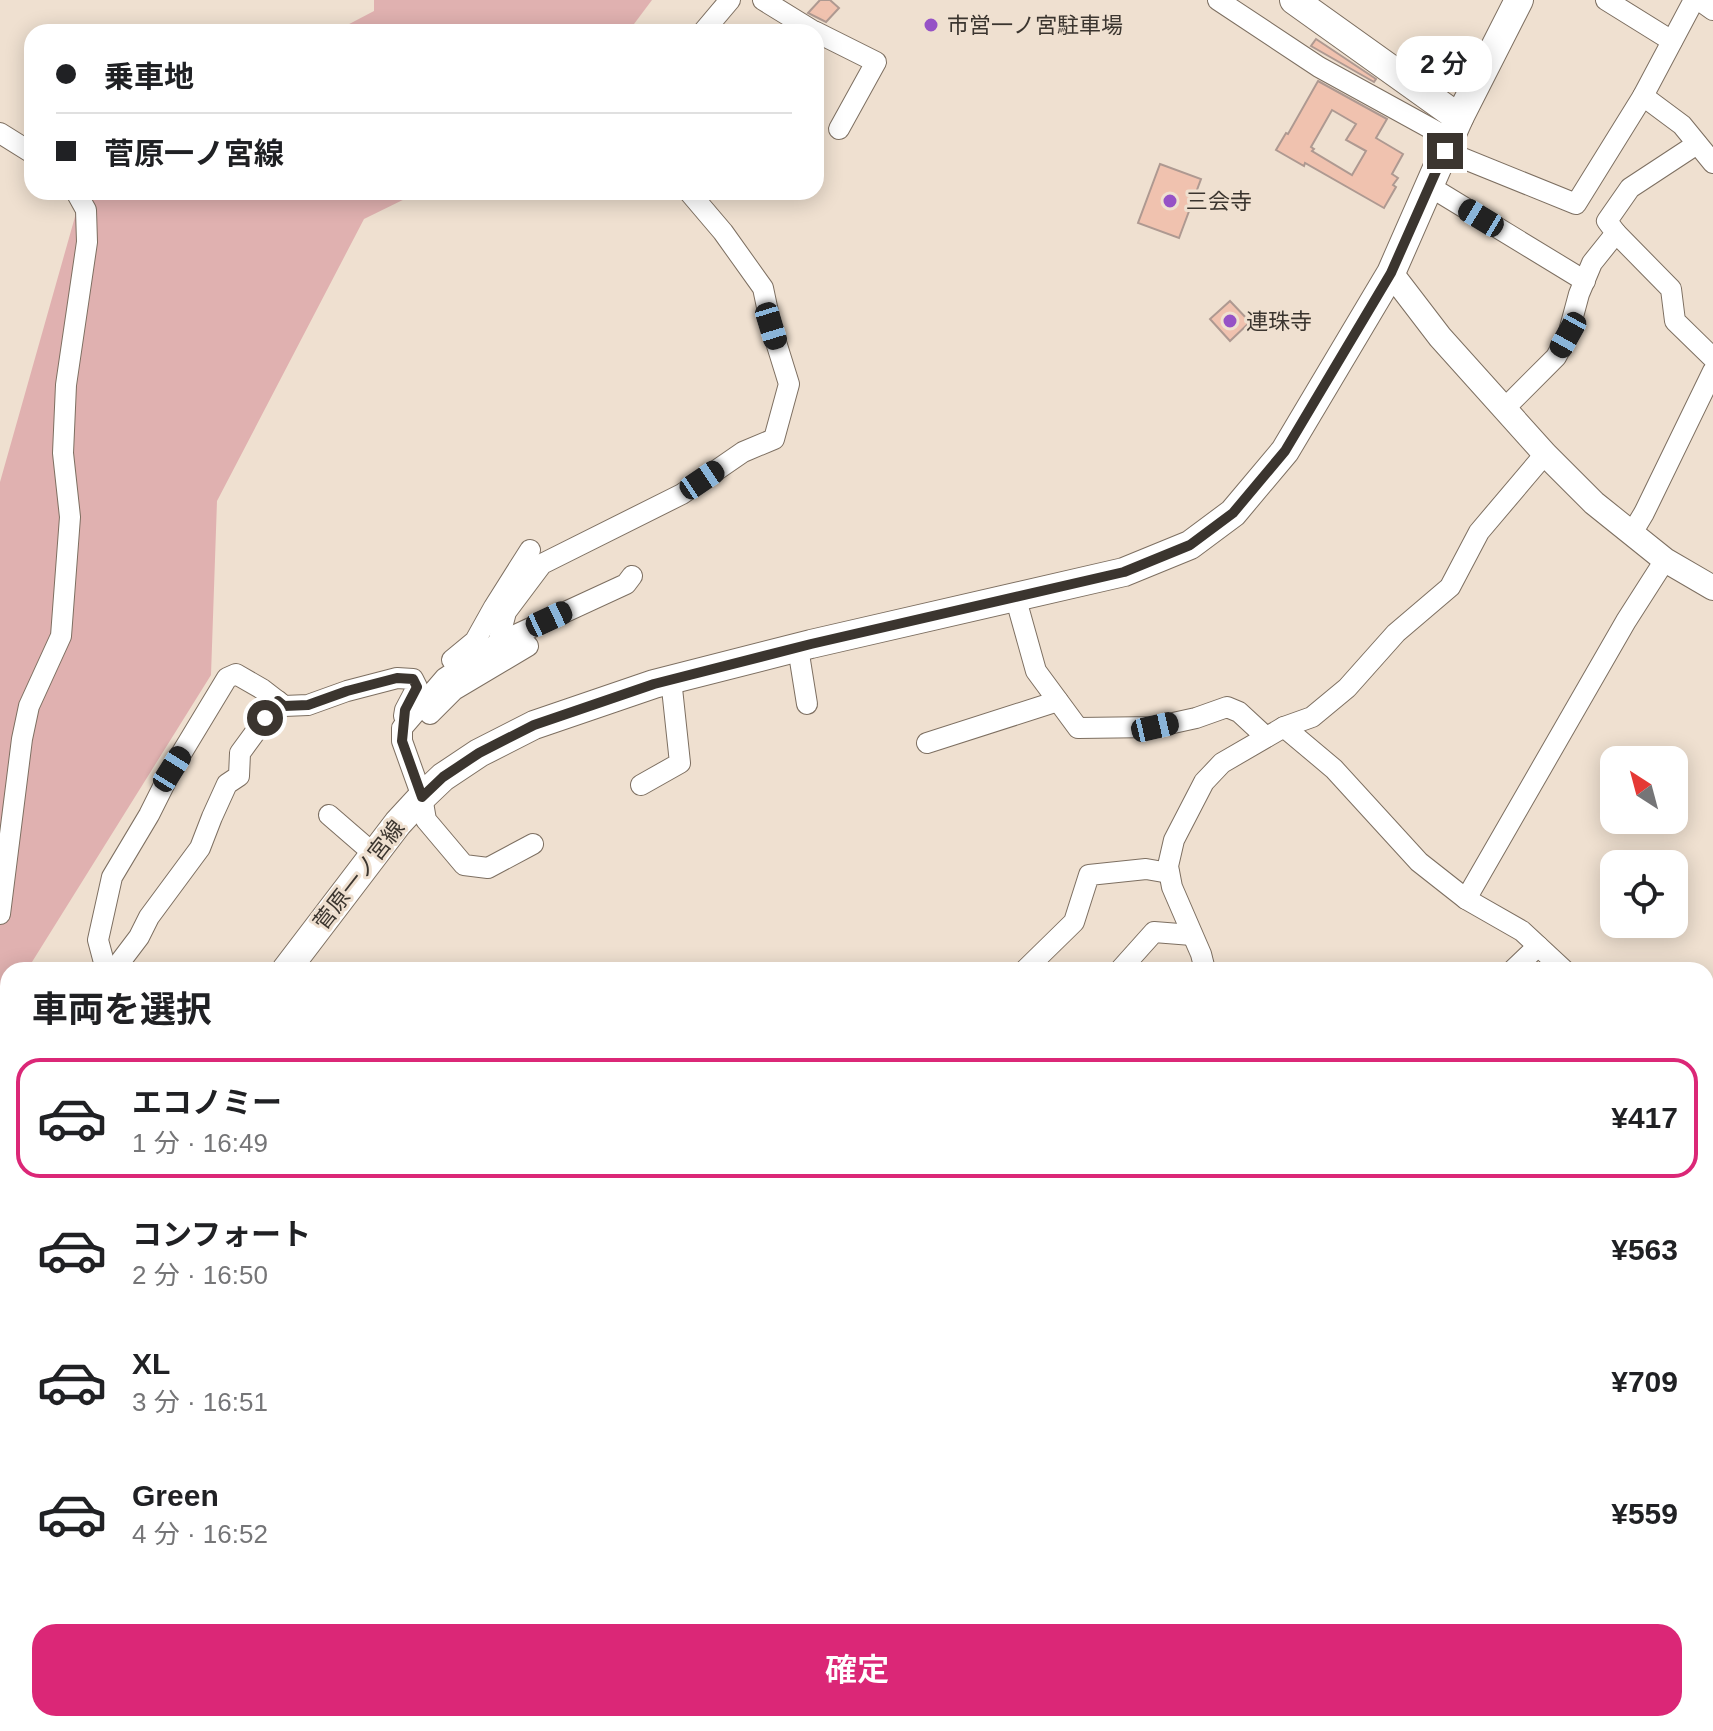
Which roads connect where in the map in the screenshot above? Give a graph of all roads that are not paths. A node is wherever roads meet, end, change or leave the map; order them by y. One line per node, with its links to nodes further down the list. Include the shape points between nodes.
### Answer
1 (730, 0): 9 (street)
2 (763, 0): 10 (street)
3 (1218, 0): 16 (street, via 1319,67)
4 (1294, 0): 16 (main road)
5 (1519, 0): 16 (main road, 菅原一ノ宮線)
6 (1606, 0): 12 (street)
7 (1697, 0): 8 (street); 12 (street)
8 (1713, 10)
9 (710, 24)
10 (803, 24)
11 (824, 36): 14 (street, via 876,62)
12 (1672, 41): 13 (street)
13 (1643, 96): 17 (street, via 1682,125); 23 (street)
14 (839, 129)
15 (0, 133): 18 (street)
16 (1451, 136): 20 (main road, 菅原一ノ宮線); 23 (street)
17 (1697, 144): 19 (street); 24 (street, via 1630,188)
18 (24, 148)
19 (1713, 163)
20 (1429, 186): 25 (main road, 菅原一ノ宮線); 26 (street)
21 (80, 200): 55 (street, via 87,242 66,385 63,453 70,517 61,636 29,706)
22 (696, 200): 37 (street, via 763,288 789,384 774,439 743,452 682,494 542,564 506,612)
23 (1576, 204): 24 (street)
24 (1611, 227): 26 (street); 27 (street, via 1671,289 1675,321)
25 (1391, 273): 29 (street); 36 (main road, 菅原一ノ宮線, via 1285,451 1233,513 1190,545 1124,572)
26 (1585, 281): 29 (street, via 1556,357)
27 (1713, 358)
28 (1713, 371): 31 (street)
29 (1505, 408): 30 (street)
30 (1545, 454): 31 (street); 45 (street, via 1479,532 1450,587 1396,633 1347,688 1312,717)
31 (1632, 533): 33 (street)
32 (530, 550): 41 (street, via 475,641)
33 (1665, 560): 35 (street); 54 (street)
34 (632, 576): 37 (street, via 626,584)
35 (1713, 588)
36 (1015, 596): 39 (main road, 菅原一ノ宮線); 43 (street, via 1036,671)
37 (498, 643): 46 (street, via 445,678)
38 (528, 646): 46 (street, via 454,690)
39 (798, 648): 40 (main road, 菅原一ノ宮線); 44 (street)
40 (671, 679): 48 (street, via 680,763); 49 (main road, 菅原一ノ宮線, via 534,725 479,753)
41 (417, 687): 42 (street, via 413,679 397,678 308,705 284,706); 46 (street, via 405,710)
42 (278, 701): 58 (street, via 236,674 227,678 112,877 98,940); 59 (street, via 240,753 239,776 227,784 200,848)
43 (1058, 701): 45 (street, via 1078,728 1155,727 1227,707); 47 (street)
44 (807, 704)
45 (1275, 732): 53 (street, via 1222,763 1204,782 1174,840); 54 (street, via 1334,769 1419,862)
46 (402, 735): 49 (street)
47 (927, 743)
48 (641, 785)
49 (422, 797): 51 (street, via 426,820 464,865 488,868); 52 (main road, 菅原一ノ宮線)
50 (329, 815): 52 (street)
51 (533, 844)
52 (374, 854): 60 (main road, 菅原一ノ宮線)
53 (1169, 873): 56 (street); 61 (street, via 1146,869 1089,875 1074,922)
54 (1466, 899): 57 (street)
55 (0, 914)
56 (1192, 935): 62 (street, via 1154,932); 63 (street)
57 (1538, 946): 64 (street); 65 (street)
58 (104, 962)
59 (120, 962)
60 (292, 962)
61 (1033, 962)
62 (1127, 962)
63 (1203, 962)
64 (1521, 962)
65 (1555, 962)

